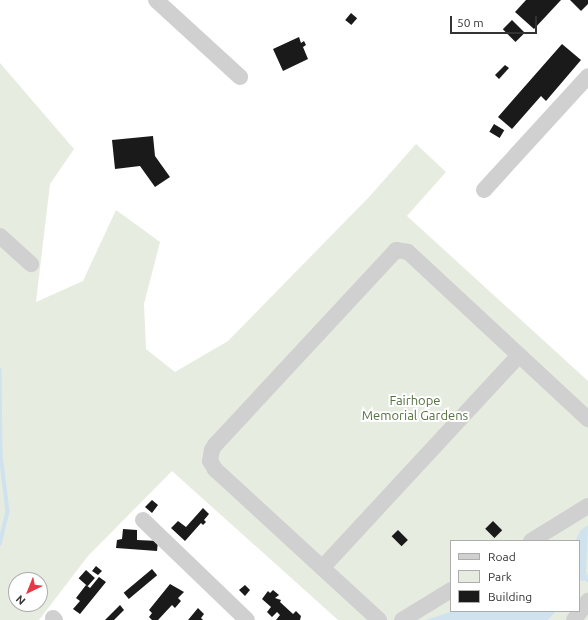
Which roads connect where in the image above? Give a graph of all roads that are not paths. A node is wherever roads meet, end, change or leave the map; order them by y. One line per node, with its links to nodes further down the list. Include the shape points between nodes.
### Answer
1 (156, 0): 3 (street)
2 (588, 76): 4 (street)
3 (240, 77)
4 (484, 190)
5 (0, 236): 6 (street)
6 (31, 264)
7 (519, 355): 8 (street); 12 (street); 12 (street, via 408,252 396,250 231,427 212,450 210,461 215,469)
8 (588, 419)
9 (588, 506): 11 (street)
10 (143, 520): 16 (street)
11 (533, 540)
12 (322, 568): 17 (street)
13 (450, 591): 18 (street)
14 (588, 601): 15 (street)
15 (580, 612)
16 (247, 620)
17 (379, 620)
18 (402, 620)

